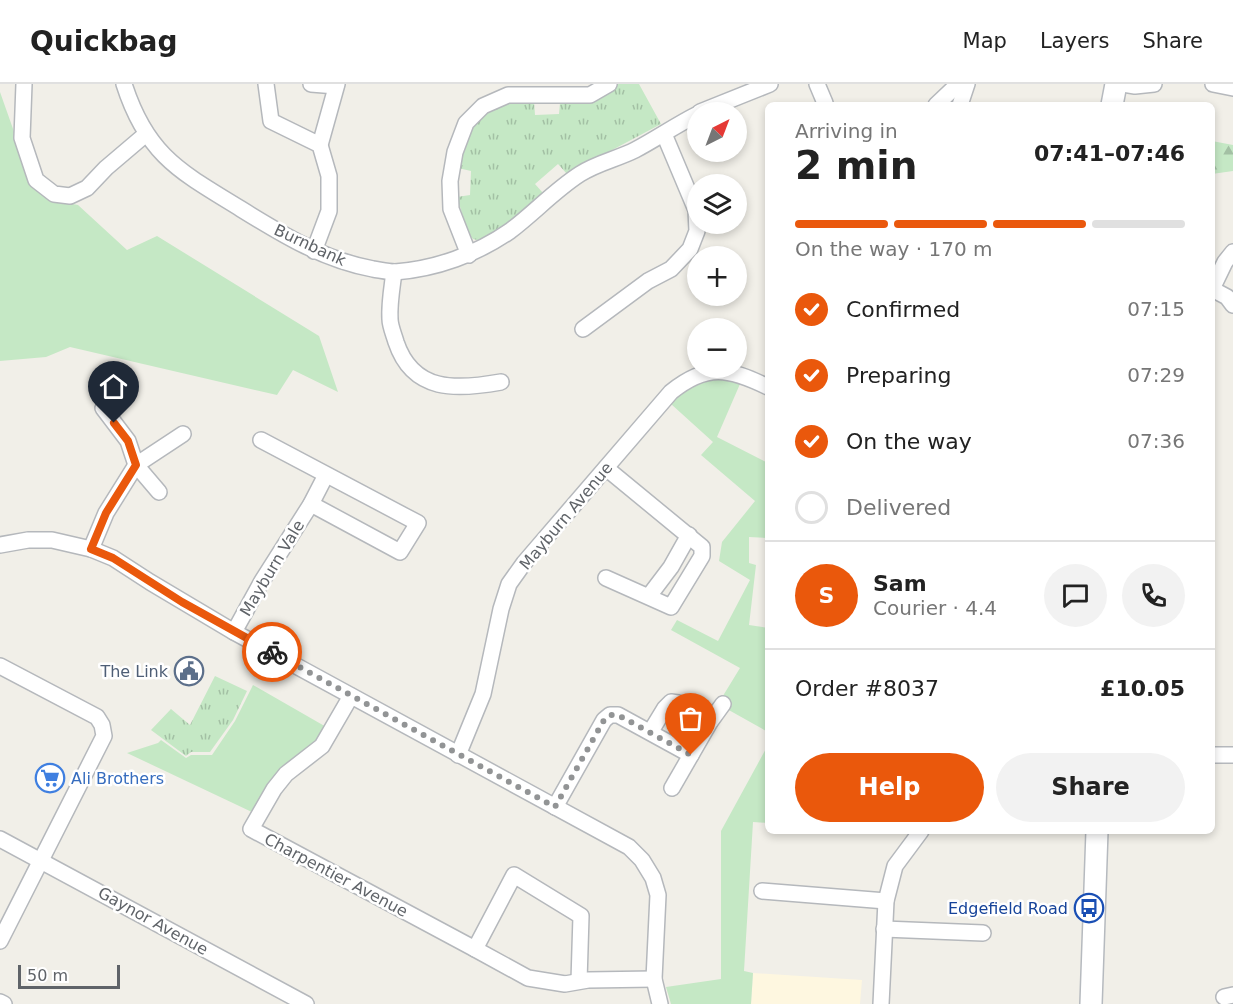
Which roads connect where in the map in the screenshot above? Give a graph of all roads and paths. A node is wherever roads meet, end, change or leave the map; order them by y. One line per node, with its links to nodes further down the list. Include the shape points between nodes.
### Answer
1 (24, 84): 22 (street, via 22,138 36,180 54,194 70,196 87,188)
2 (124, 84): 22 (street, Burnbank)
3 (266, 84): 24 (street, via 272,121)
4 (311, 84): 14 (street)
5 (609, 84): 27 (street, via 590,95 508,95 483,106 466,123 450,181 451,209)
6 (770, 84): 16 (street, Burnbank)
7 (816, 84): 17 (street)
8 (962, 84): 18 (street)
9 (968, 84): 19 (street)
10 (1116, 84): 20 (main road)
11 (1123, 84): 12 (street)
12 (1154, 84)
13 (1213, 84): 15 (street)
14 (337, 85): 24 (street)
15 (1233, 88)
16 (726, 102)
17 (825, 102)
18 (939, 102)
19 (961, 102)
20 (1113, 102)
21 (687, 120): 23 (street, Burnbank)
22 (146, 134): 25 (street, Burnbank, via 163,156 184,173)
23 (664, 134): 27 (street, Burnbank, via 582,173 510,231); 32 (street, via 696,210 697,231 690,249 671,269 648,281 602,322)
24 (320, 145): 25 (street, via 329,176 328,211)
25 (314, 251): 28 (street, Burnbank, via 353,265)
26 (1233, 252): 29 (street)
27 (469, 255): 28 (street, Burnbank)
28 (394, 272): 33 (street, via 389,321 400,352 412,370 436,385 471,394)
29 (1215, 283)
30 (1215, 291): 31 (street)
31 (1233, 305)
32 (583, 329)
33 (501, 382)
34 (765, 386): 39 (street, Mayburn Avenue, via 727,371 707,372 687,380 671,392)
35 (103, 408): 38 (street, via 128,441)
36 (183, 434): 38 (street)
37 (261, 440): 40 (street, Mayburn Vale)
38 (136, 465): 41 (street); 45 (street, via 106,513)
39 (606, 468): 43 (street); 54 (street, Mayburn Avenue, via 509,584 483,694)
40 (326, 475): 42 (street, Mayburn Vale); 42 (street, Mayburn Vale, via 418,523 400,552)
41 (159, 492)
42 (311, 504): 48 (street, Mayburn Vale, via 261,581)
43 (689, 535): 47 (street); 47 (street, via 702,547 702,556 671,607)
44 (0, 545): 45 (street, via 52,540)
45 (91, 549): 48 (street, via 113,558)
46 (606, 578): 47 (street)
47 (649, 596)
48 (234, 632): 50 (street)
49 (0, 666): 63 (street, via 98,717 105,736)
50 (351, 696): 54 (street); 69 (street, Charpentier Avenue, via 322,746 286,774 251,829)
51 (723, 704): 52 (street)
52 (710, 722): 53 (street, via 671,702); 55 (street)
53 (651, 731): 55 (street); 59 (street, via 610,715)
54 (458, 755): 59 (street)
55 (691, 755): 58 (street)
56 (1215, 755): 57 (street)
57 (1233, 755)
58 (672, 788)
59 (555, 807): 70 (street, via 629,848 653,878 658,895)
60 (919, 834): 65 (street, via 895,866)
61 (1097, 834): 77 (main road)
62 (0, 839): 63 (street, Gaynor Avenue)
63 (41, 860): 68 (street); 74 (street, Gaynor Avenue)
64 (762, 891): 65 (street)
65 (886, 901): 66 (street)
66 (884, 929): 67 (street); 76 (street)
67 (983, 933)
68 (0, 941)
69 (476, 949): 71 (street, Charpentier Avenue, via 528,978 565,984); 71 (street, via 514,875 581,916)
70 (654, 979): 71 (street, Charpentier Avenue); 75 (street)
71 (579, 981)
72 (0, 1002): 73 (street)
73 (4, 1004)
74 (306, 1004)
75 (660, 1004)
76 (880, 1004)
77 (1091, 1004)

